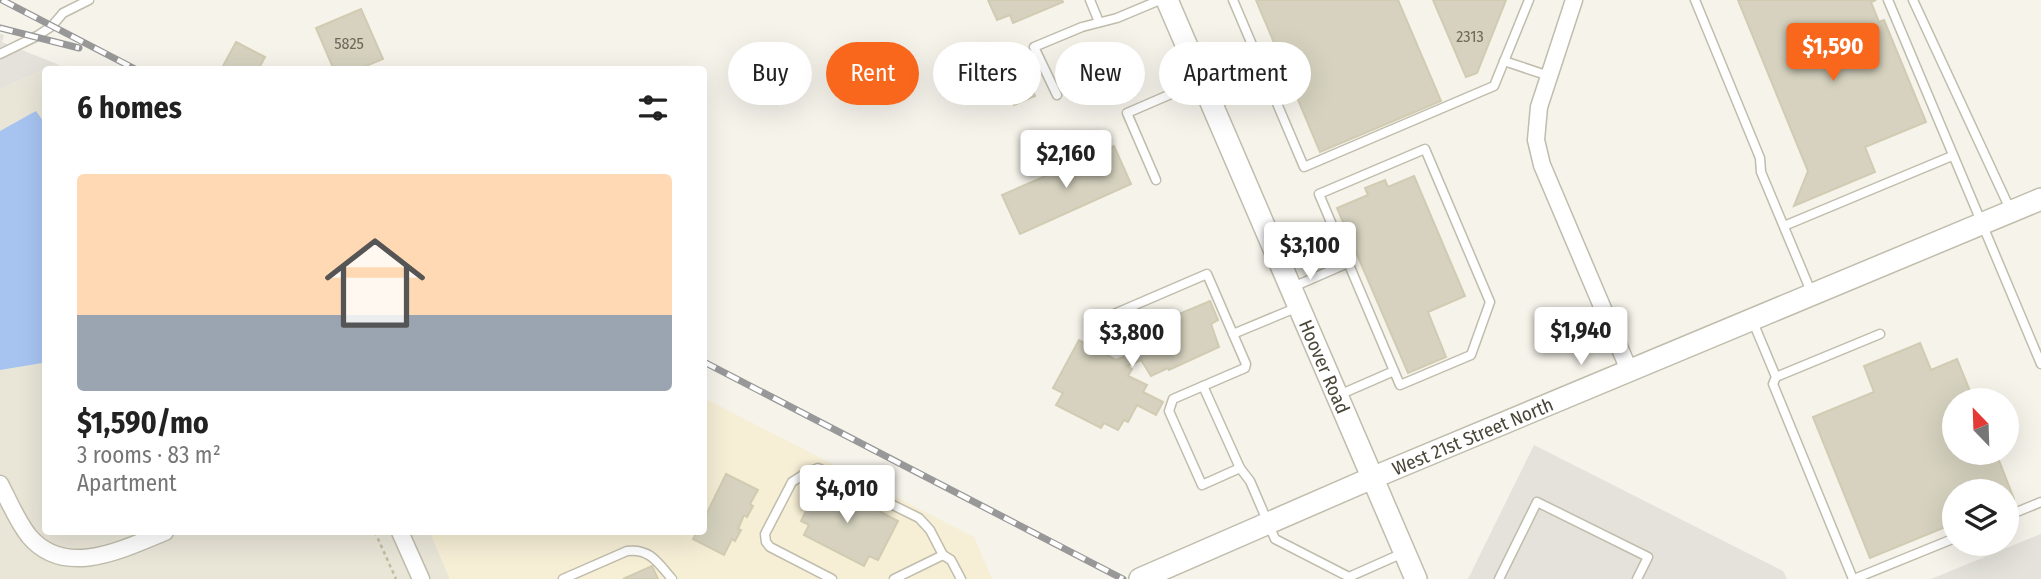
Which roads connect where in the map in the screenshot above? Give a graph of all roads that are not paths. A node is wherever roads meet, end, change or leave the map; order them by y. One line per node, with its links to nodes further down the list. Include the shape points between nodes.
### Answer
1 (89, 0): 14 (lane, via 63,13 37,36)
2 (1090, 0): 11 (lane)
3 (1160, 0): 11 (lane)
4 (1167, 0): 12 (street, Hoover Road)
5 (1233, 0): 13 (lane)
6 (1529, 0): 15 (lane)
7 (1574, 0): 16 (street)
8 (1695, 0): 26 (lane)
9 (1888, 0): 21 (lane)
10 (1913, 0): 24 (lane)
11 (1099, 22): 17 (lane, via 1034,47)
12 (1185, 42)
13 (1251, 42)
14 (0, 54)
15 (1504, 61): 16 (lane); 20 (lane, via 1494,86 1304,167)
16 (1549, 76): 35 (street, via 1539,107 1536,140 1542,165)
17 (1055, 91)
18 (1159, 99): 22 (lane, via 1127,113)
19 (1212, 105): 29 (street, Hoover Road)
20 (1278, 105)
21 (1952, 156): 25 (lane); 26 (lane)
22 (1156, 180)
23 (2041, 199): 24 (street, West 21st Street North)
24 (2012, 212): 25 (street, West 21st Street North)
25 (1983, 223): 28 (street, West 21st Street North); 34 (lane)
26 (1784, 226): 28 (lane)
27 (1348, 263): 29 (lane); 36 (lane); 36 (lane, via 1319,194 1425,149 1490,302 1471,355 1400,385)
28 (1812, 294): 31 (street, West 21st Street North)
29 (1294, 297): 32 (lane); 39 (street, Hoover Road)
30 (1107, 317): 32 (lane, via 1207,274)
31 (1752, 319): 35 (street, West 21st Street North); 37 (lane)
32 (1233, 334): 38 (lane, via 1245,368)
33 (1880, 334): 37 (lane)
34 (2041, 364)
35 (1629, 370): 41 (street, West 21st Street North)
36 (1394, 371): 39 (lane)
37 (1776, 377): 61 (lane, via 1773,384)
38 (1203, 386): 40 (lane); 40 (lane, via 1173,399 1169,411 1202,485)
39 (1336, 396): 41 (street, Hoover Road)
40 (1240, 468): 45 (lane)
41 (1372, 478): 45 (street, West 21st Street North); 49 (street, Hoover Road)
42 (0, 484): 46 (street, via 28,535 55,556 85,560)
43 (2041, 502): 44 (lane)
44 (2019, 511)
45 (1268, 523): 49 (lane, via 1275,539 1349,577); 57 (street, West 21st Street North)
46 (156, 535)
47 (401, 535): 51 (street)
48 (1942, 543): 61 (lane)
49 (1404, 553): 58 (street, Hoover Road)
50 (943, 555): 54 (lane, via 919,518 818,468 792,482 765,534 770,547); 55 (lane); 56 (lane)
51 (421, 579)
52 (562, 579): 53 (lane, via 637,550 650,553)
53 (672, 579)
54 (832, 579)
55 (894, 579)
56 (961, 579)
57 (1140, 579)
58 (1416, 579)
59 (1499, 579): 60 (lane, via 1537,502 1648,557)
60 (1637, 579)
61 (1854, 579)

